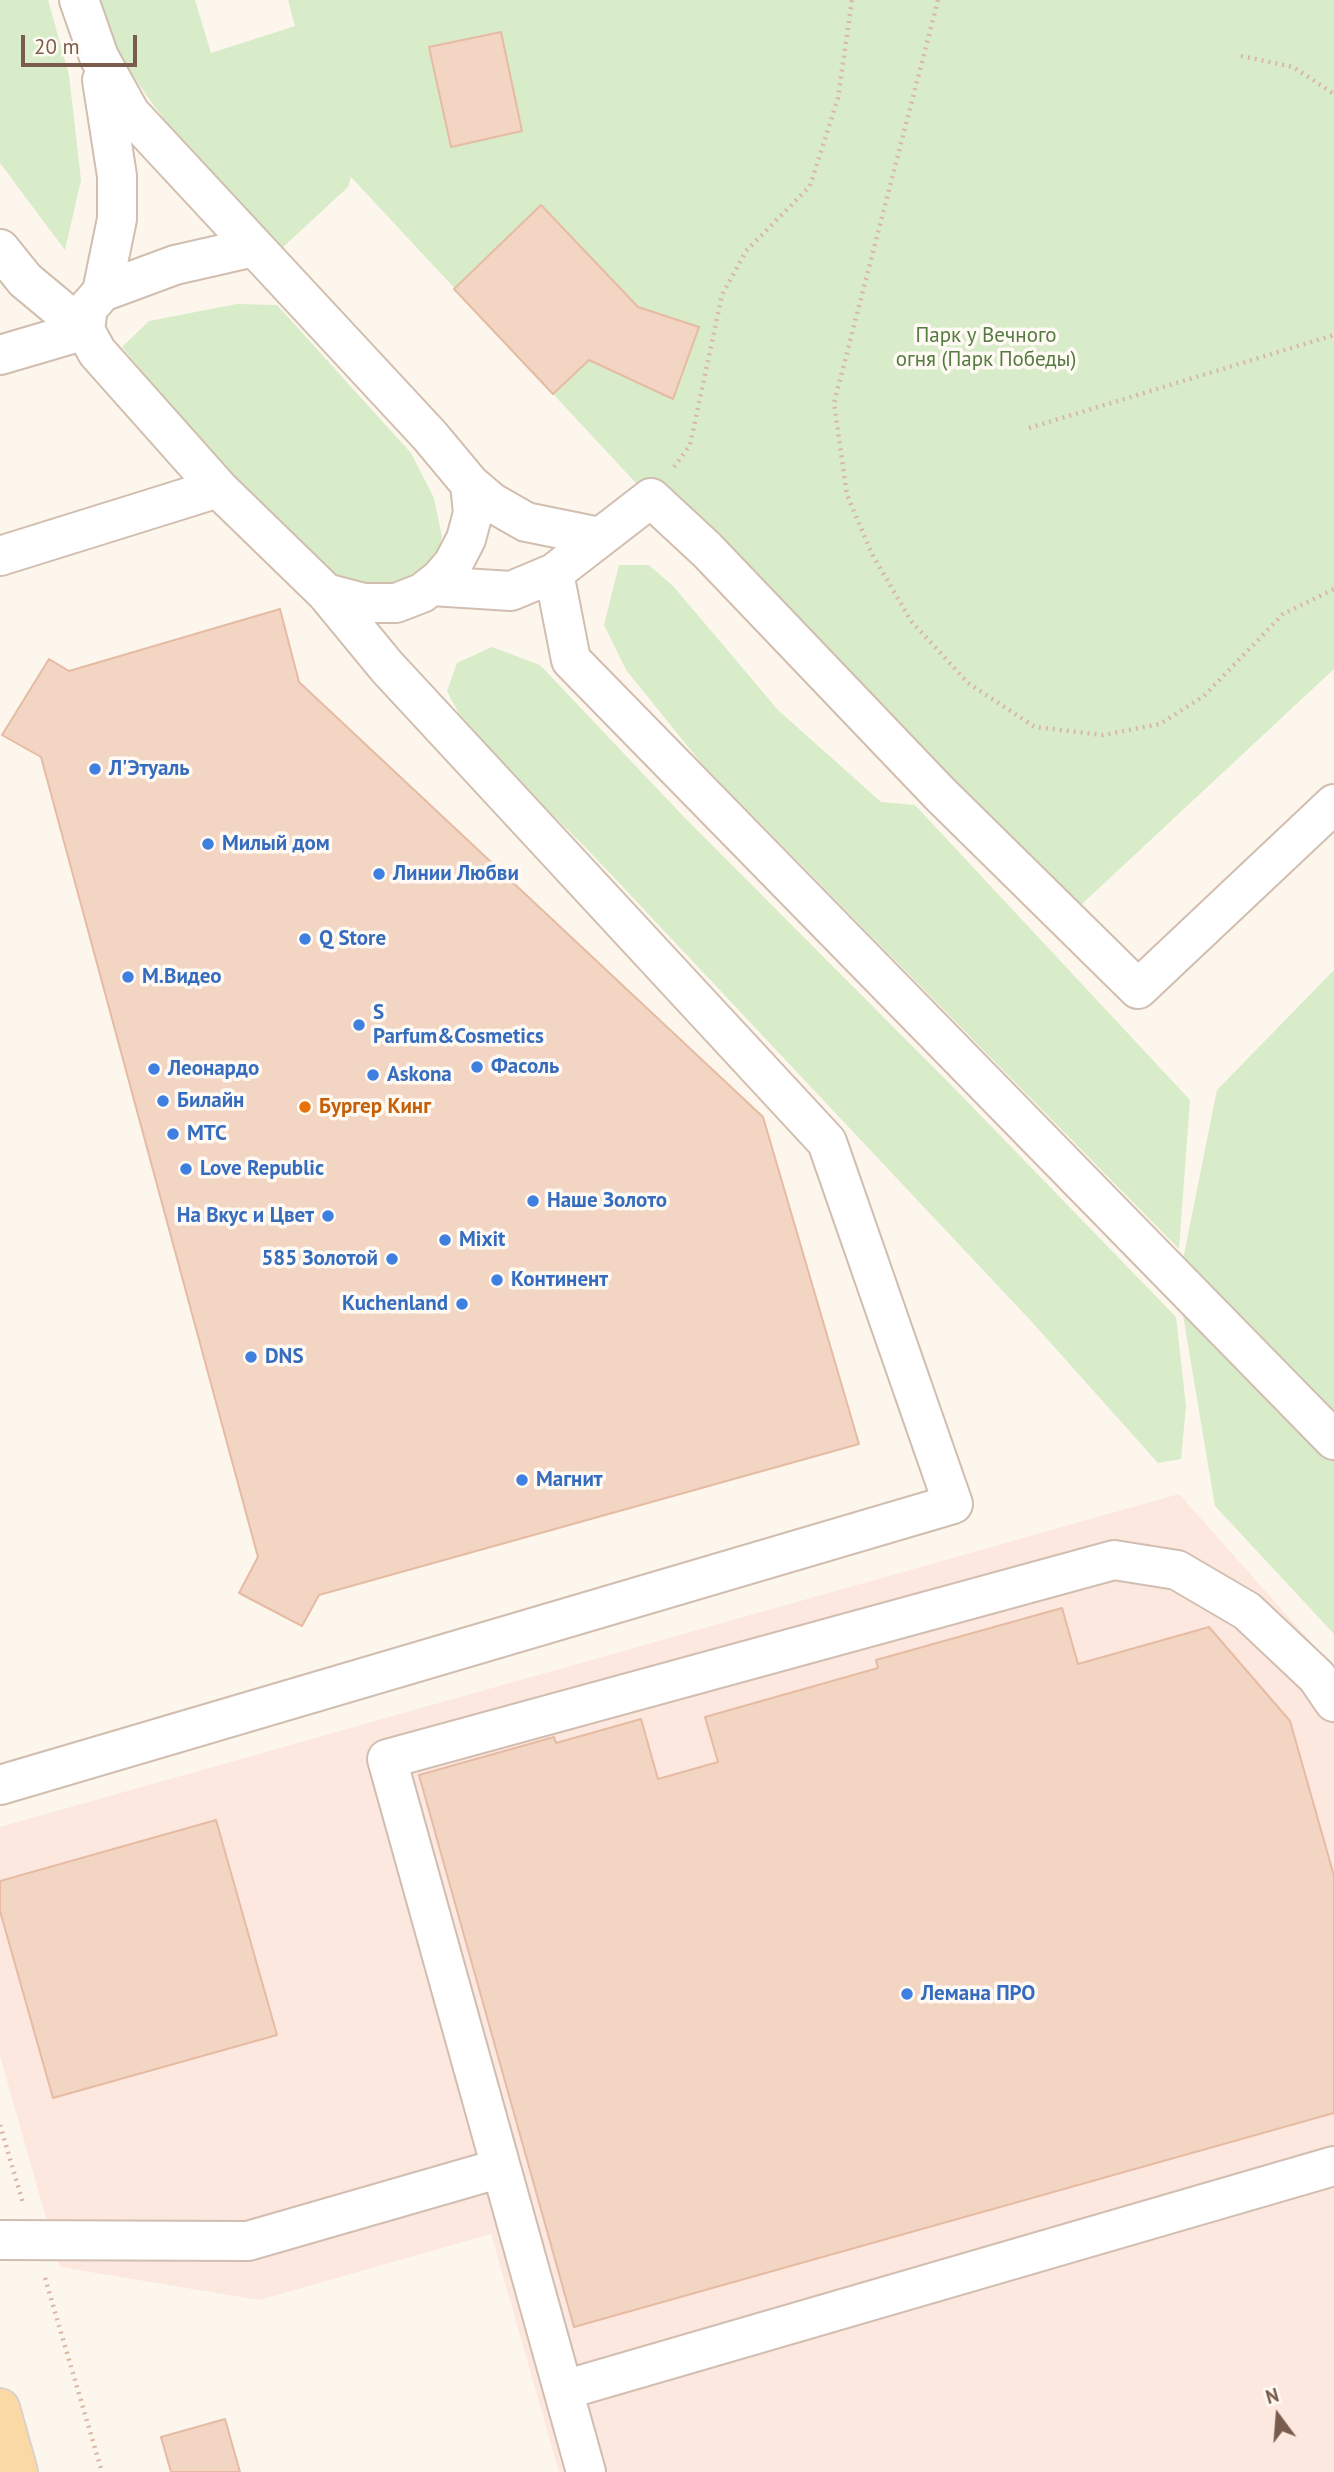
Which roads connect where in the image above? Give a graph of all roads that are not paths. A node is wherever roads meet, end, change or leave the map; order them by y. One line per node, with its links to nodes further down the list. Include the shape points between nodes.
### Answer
1 (79, 0): 2 (lane)
2 (99, 57): 3 (lane, via 130,113); 5 (lane, via 117,176 117,219)
3 (254, 247): 5 (lane, via 175,265); 8 (lane)
4 (0, 249): 6 (lane, via 25,279)
5 (102, 292): 6 (lane, via 88,308)
6 (85, 330): 7 (lane); 9 (lane, via 97,352)
7 (0, 355)
8 (470, 484): 10 (lane, via 526,522); 13 (lane, via 473,513 466,539 453,564)
9 (218, 488): 11 (lane); 14 (lane)
10 (600, 537): 12 (lane); 15 (lane, via 651,498 1138,989)
11 (0, 556)
12 (554, 573): 13 (lane, via 511,592); 16 (lane, via 571,660)
13 (432, 586): 14 (lane, via 396,603 363,603)
14 (326, 593): 18 (lane, via 387,667 827,1142 953,1504)
15 (1334, 804)
16 (1334, 1440)
17 (1334, 1702): 20 (lane, via 1317,1677 1247,1611 1177,1570 1114,1560 387,1759)
18 (0, 1785)
19 (1334, 2166): 22 (lane)
20 (501, 2168): 21 (lane, via 248,2241); 22 (lane)
21 (17, 2240)
22 (564, 2390): 25 (lane)
23 (0, 2408): 24 (main road)
24 (19, 2472)
25 (586, 2472)

